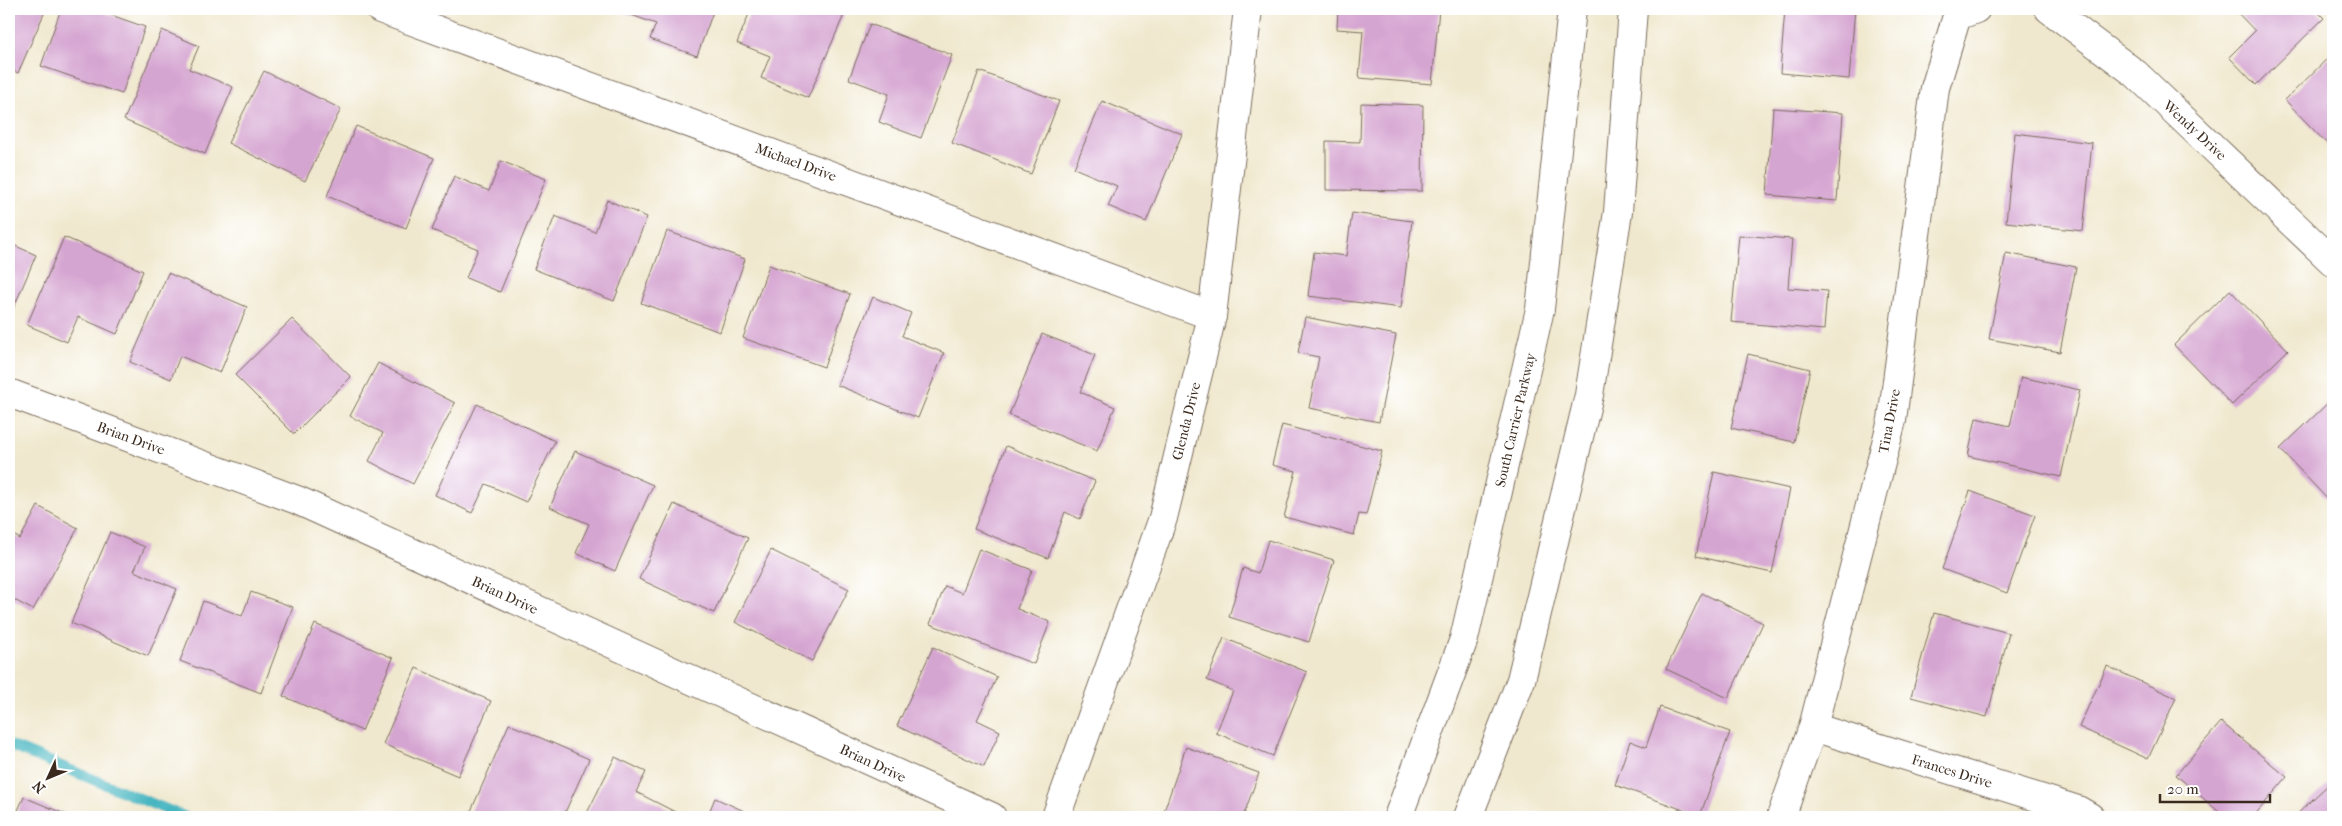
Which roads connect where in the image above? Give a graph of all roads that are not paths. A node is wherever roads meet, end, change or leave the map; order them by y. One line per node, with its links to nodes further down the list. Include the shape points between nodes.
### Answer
1 (380, 9): 8 (street, Michael Drive)
2 (1248, 9): 8 (street, Glenda Drive)
3 (1572, 9): 13 (street, South Carrier Parkway, via 1540,309 1464,639)
4 (1633, 9): 14 (street, via 1618,212 1589,395 1521,680)
5 (2049, 9): 7 (street, Wendy Drive, via 2136,74)
6 (1967, 13): 10 (street, Tina Drive, via 1935,88 1892,420)
7 (2333, 262)
8 (1212, 316): 12 (street, Glenda Drive, via 1163,518)
9 (9, 393): 11 (street, Brian Drive, via 297,500)
10 (1813, 727): 15 (street, Tina Drive); 16 (street, Frances Drive, via 2078,810)
11 (992, 817)
12 (1056, 817)
13 (1398, 817)
14 (1468, 817)
15 (1781, 817)
16 (2090, 817)

